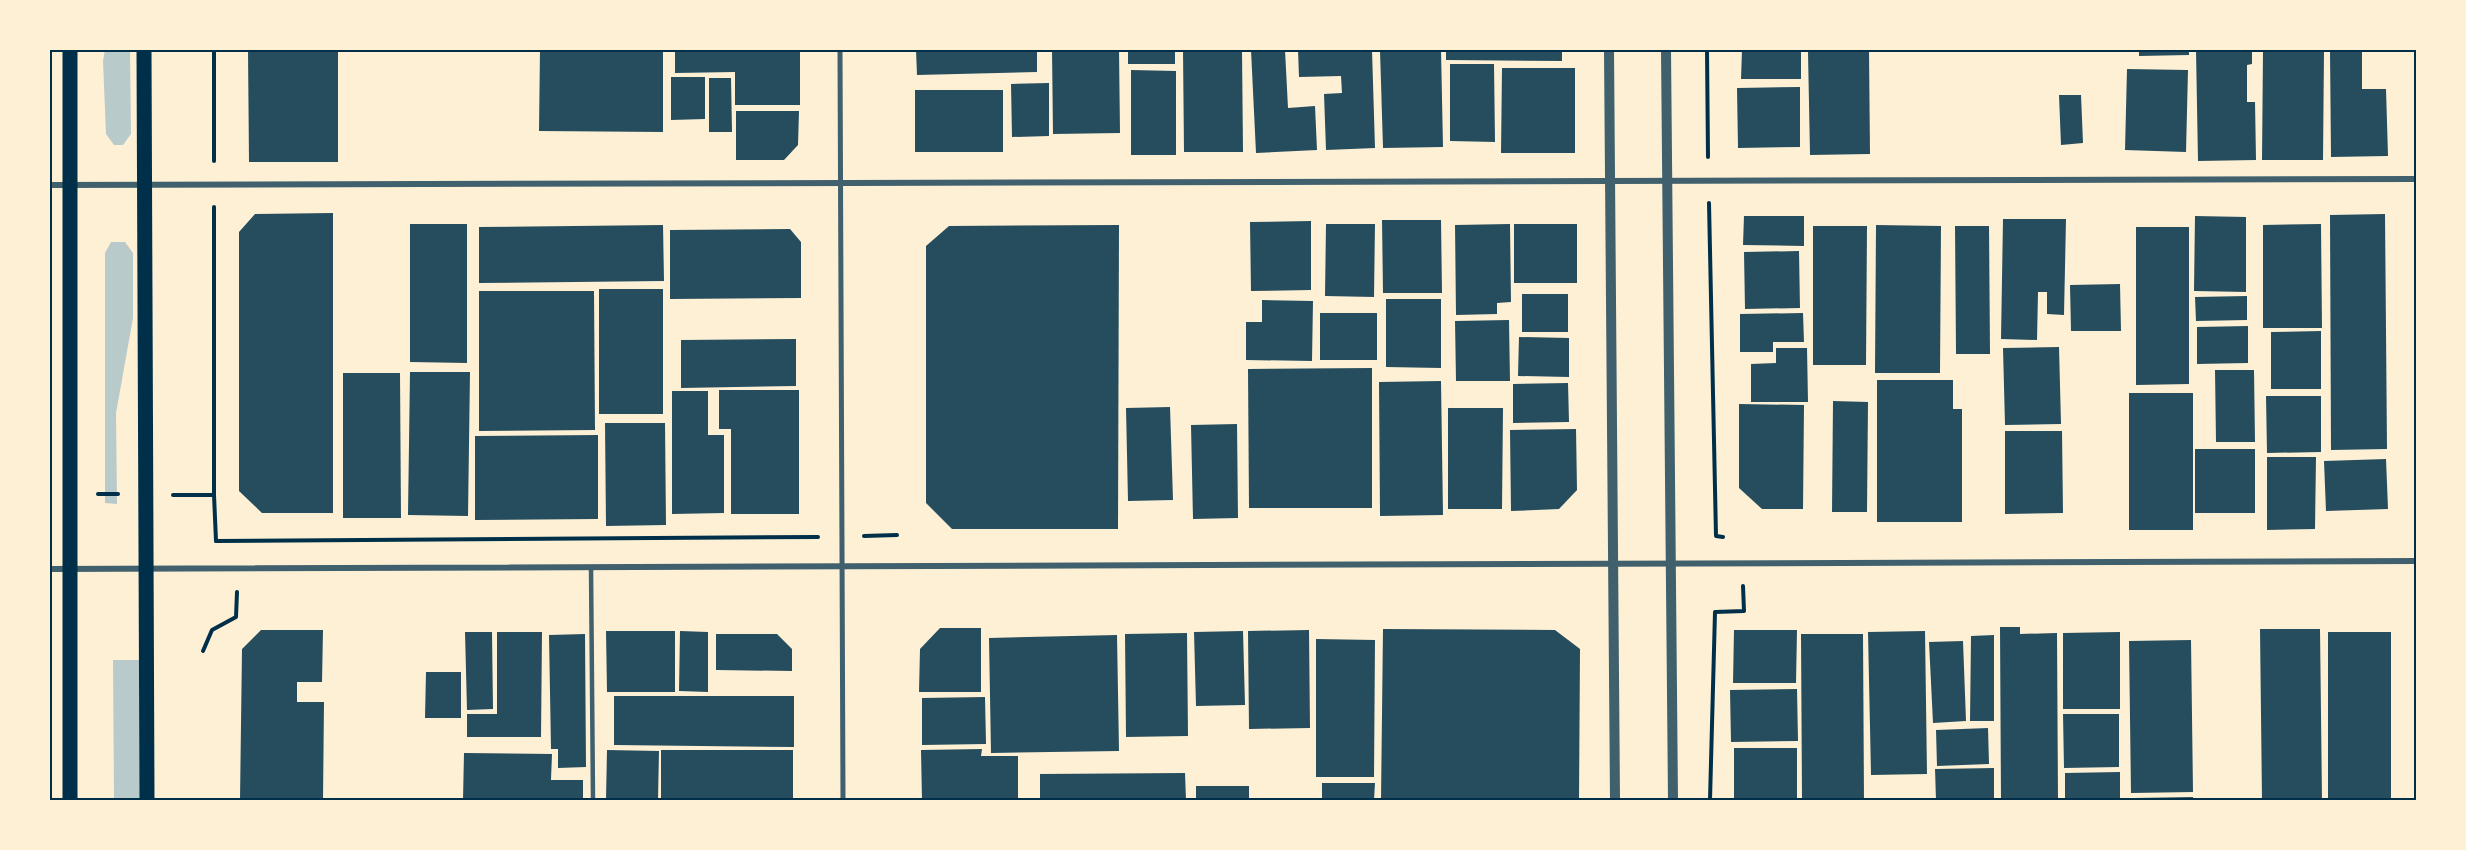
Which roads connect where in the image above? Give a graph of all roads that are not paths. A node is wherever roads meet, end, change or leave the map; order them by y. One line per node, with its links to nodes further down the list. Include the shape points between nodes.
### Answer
1 (70, 50): 11 (main road)
2 (144, 50): 12 (main road)
3 (840, 50): 9 (street)
4 (1609, 50): 8 (street)
5 (1666, 50): 7 (street)
6 (2416, 179): 7 (street)
7 (1667, 181): 8 (street); 15 (street)
8 (1610, 182): 9 (street); 14 (street)
9 (841, 183): 12 (street); 16 (street)
10 (50, 185): 11 (street)
11 (70, 185): 12 (street); 19 (main road)
12 (145, 185): 20 (main road)
13 (2416, 561): 15 (street)
14 (1613, 564): 15 (street); 16 (street); 25 (street)
15 (1670, 564): 26 (street)
16 (842, 566): 17 (street); 24 (street)
17 (591, 567): 20 (street); 23 (lane)
18 (50, 569): 19 (street)
19 (70, 569): 20 (street); 21 (main road)
20 (146, 569): 22 (main road)
21 (70, 801)
22 (147, 801)
23 (593, 801)
24 (843, 801)
25 (1615, 801)
26 (1673, 801)

